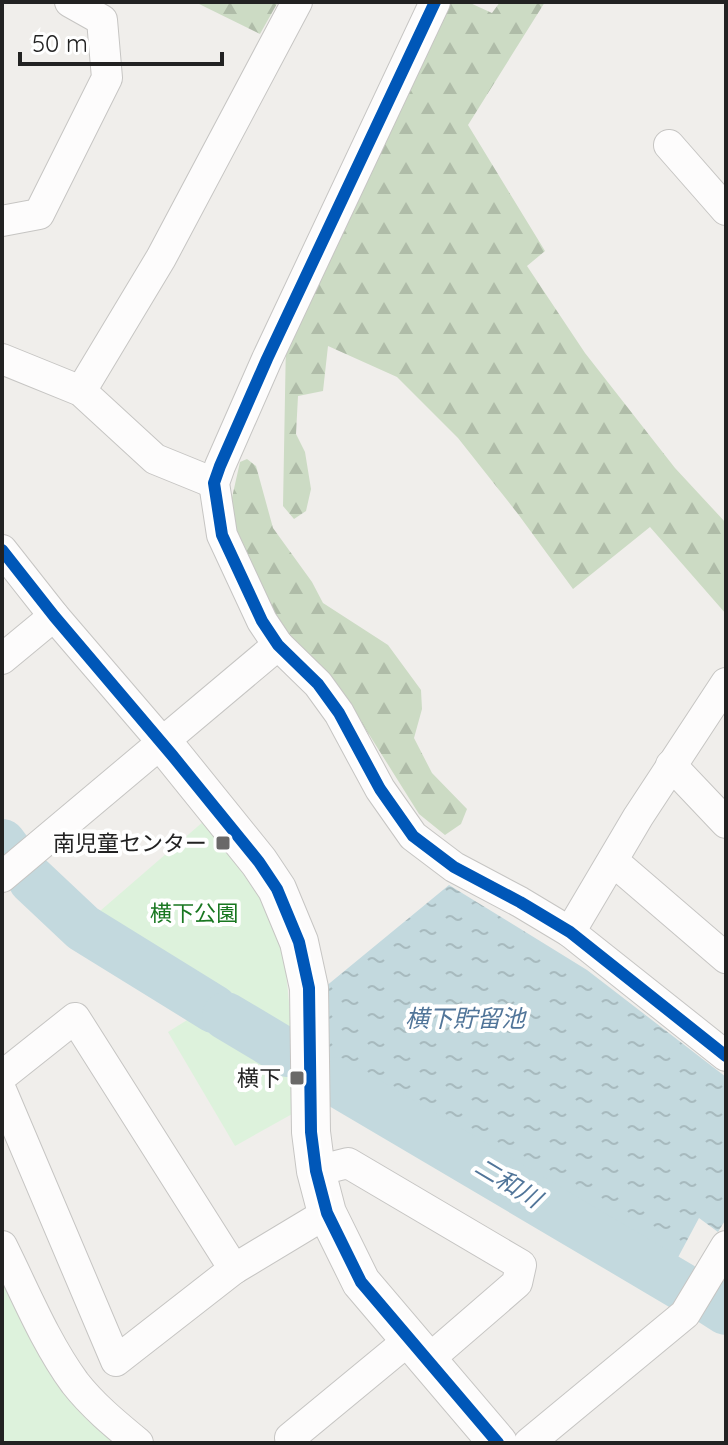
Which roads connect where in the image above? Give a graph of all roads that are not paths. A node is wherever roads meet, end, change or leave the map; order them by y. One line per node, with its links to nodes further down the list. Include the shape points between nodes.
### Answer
1 (70, 2): 6 (street, via 102,20 107,78 39,214)
2 (297, 2): 8 (street, via 161,258)
3 (435, 2): 9 (street)
4 (669, 145): 5 (street)
5 (726, 210)
6 (2, 221)
7 (2, 359): 8 (street)
8 (81, 391): 9 (street, via 155,459)
9 (214, 483): 12 (street, via 222,535)
10 (2, 550): 11 (street)
11 (54, 616): 13 (street); 15 (street)
12 (278, 645): 15 (street); 20 (street, via 339,713 380,789 413,836 454,867)
13 (2, 659)
14 (726, 683): 16 (street)
15 (163, 743): 19 (street); 25 (street, via 259,862 292,920 306,965)
16 (671, 765): 17 (street); 18 (street)
17 (726, 823)
18 (613, 861): 20 (street); 21 (street)
19 (13, 868)
20 (570, 932): 22 (street)
21 (726, 958)
22 (726, 1056)
23 (2, 1076): 29 (street, via 75,1018)
24 (2, 1092): 29 (street, via 116,1361)
25 (316, 1171): 26 (street); 30 (street, via 348,1163 521,1265 517,1283)
26 (327, 1213): 29 (street); 30 (street, via 361,1282)
27 (2, 1246): 31 (street, via 76,1384)
28 (726, 1246): 34 (street, via 685,1314)
29 (234, 1269)
30 (419, 1350): 32 (street, via 290,1438); 33 (street)
31 (138, 1443)
32 (293, 1443)
33 (498, 1443)
34 (529, 1443)

